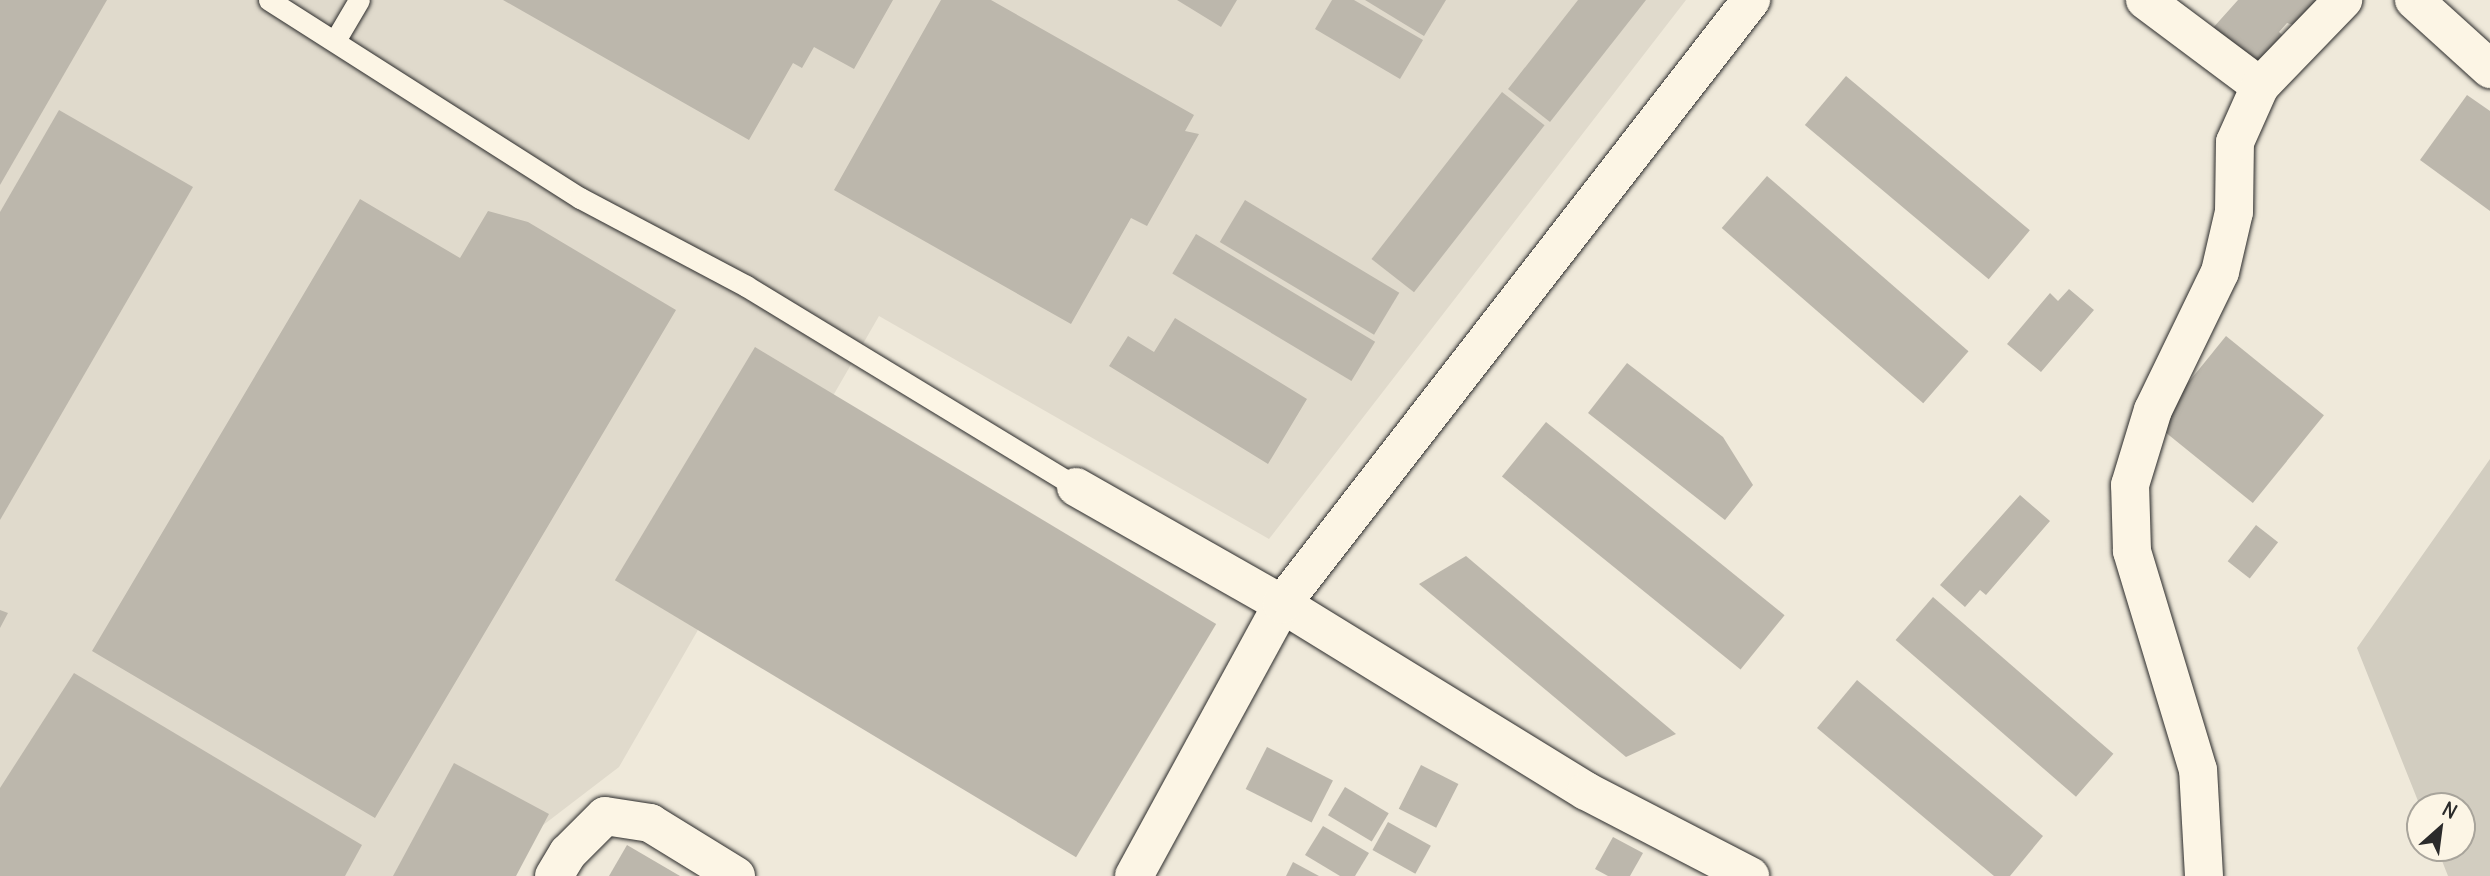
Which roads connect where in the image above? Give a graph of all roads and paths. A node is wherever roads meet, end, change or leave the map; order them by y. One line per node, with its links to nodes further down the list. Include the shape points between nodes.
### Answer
1 (270, 0): 7 (lane)
2 (359, 0): 7 (lane)
3 (1751, 0): 11 (street)
4 (2145, 0): 9 (street)
5 (2343, 0): 9 (street)
6 (2414, 0): 8 (street)
7 (336, 39): 10 (lane, via 580,198 746,286)
8 (2490, 69)
9 (2260, 86): 16 (street, via 2235,142 2234,212 2220,272 2153,410 2130,485 2132,551 2197,770)
10 (1076, 487): 11 (street)
11 (1282, 604): 14 (street); 15 (street, via 1586,791)
12 (554, 876): 13 (street, via 568,853 605,816 649,823)
13 (736, 876)
14 (1133, 876)
15 (1750, 876)
16 (2204, 876)

